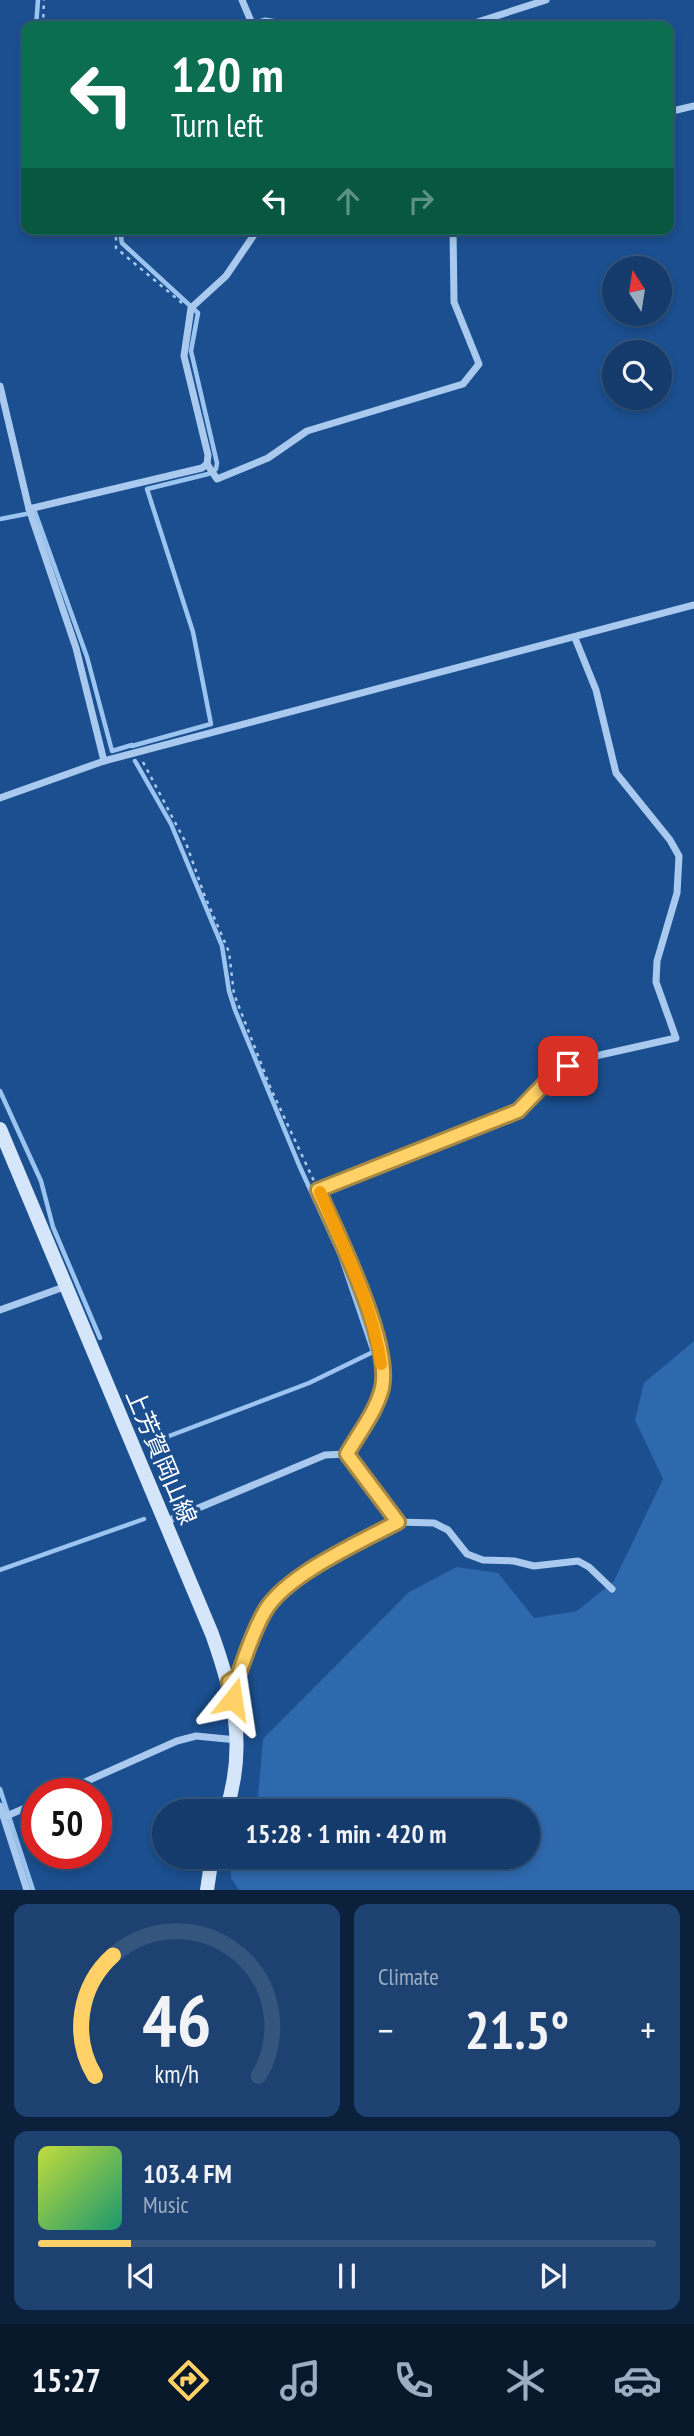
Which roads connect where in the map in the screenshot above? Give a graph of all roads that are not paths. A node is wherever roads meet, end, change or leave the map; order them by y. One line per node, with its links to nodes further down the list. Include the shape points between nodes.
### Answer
1 (242, 0): 3 (street)
2 (546, 0): 4 (street)
3 (251, 21)
4 (481, 21)
5 (694, 106): 6 (street)
6 (674, 111)
7 (254, 235): 10 (street, via 226,276 191,308 184,356)
8 (453, 235): 10 (street, via 454,302 479,364 463,384 307,431 268,458 217,479)
9 (0, 386): 11 (street)
10 (210, 469): 11 (street)
11 (29, 509): 14 (street, via 76,648)
12 (694, 605): 13 (street)
13 (575, 638): 14 (street); 19 (street, via 596,690 616,773 679,856 677,893 657,961 656,982 676,1038 568,1066 518,1111 318,1190 357,1279 382,1367 383,1385 376,1406)
14 (104, 761): 15 (street)
15 (0, 798)
16 (0, 1129): 17 (main road, 上芳賀岡山線)
17 (64, 1287): 18 (street); 20 (main road, 上芳賀岡山線)
18 (0, 1310)
19 (347, 1454): 20 (street, via 325,1455); 21 (street)
20 (164, 1522): 23 (main road, 上芳賀岡山線)
21 (398, 1522): 22 (street, via 434,1523 448,1530 467,1554 483,1560 534,1566 578,1561); 23 (street, via 279,1594 263,1613 238,1676)
22 (612, 1589)
23 (229, 1682): 24 (main road, 上芳賀岡山線)
24 (237, 1740): 25 (street, via 196,1735); 26 (main road, 上芳賀岡山線)
25 (94, 1778)
26 (229, 1799)
27 (0, 1806): 28 (street)
28 (6, 1819): 30 (street)
29 (210, 1869): 31 (main road)
30 (27, 1890)
31 (207, 1890)

